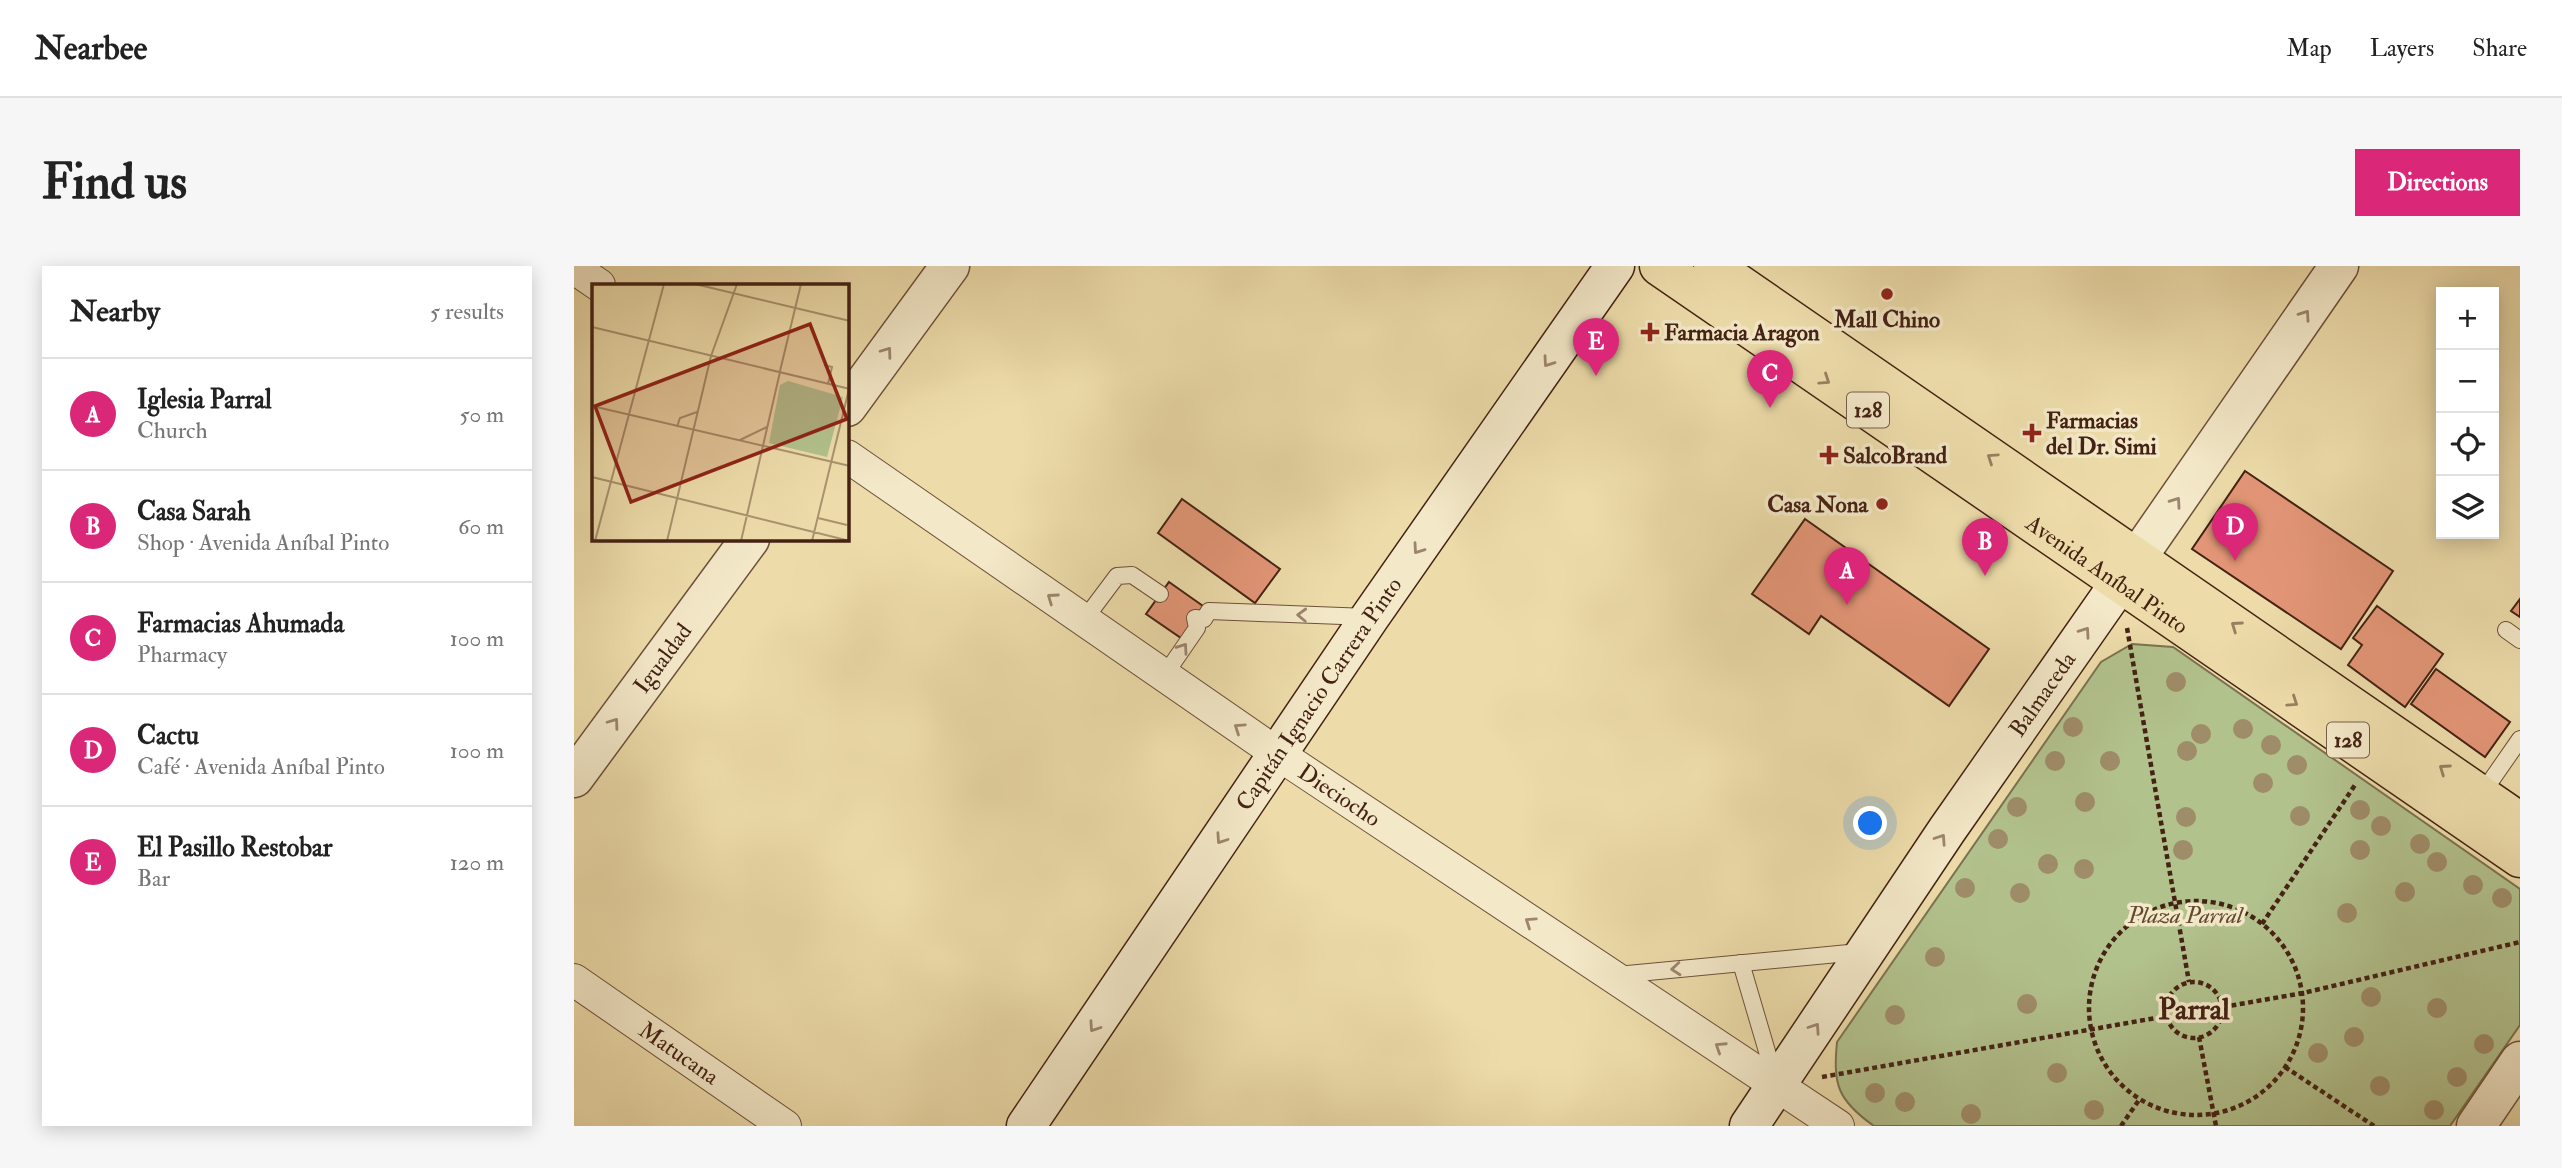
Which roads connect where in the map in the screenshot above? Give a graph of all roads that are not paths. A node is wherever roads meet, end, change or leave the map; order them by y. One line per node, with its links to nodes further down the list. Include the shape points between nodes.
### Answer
1 (950, 266): 9 (main road, one-way to 1)
2 (1615, 266): 14 (main road, Capitán Ignacio Carrera Pinto, one-way to 14)
3 (1659, 266): 8 (main road, Avenida Aníbal Pinto / 128)
4 (1713, 266): 8 (main road, Avenida Aníbal Pinto / 128)
5 (2339, 266): 12 (main road, Balmaceda, one-way to 5)
6 (574, 268): 7 (street)
7 (598, 284)
8 (1767, 321): 12 (main road, Avenida Aníbal Pinto / 128)
9 (849, 404)
10 (849, 457): 15 (street, Dieciocho, one-way to 10)
11 (749, 541): 21 (main road, Igualdad, one-way to 11)
12 (2128, 570): 22 (main road, Avenida Aníbal Pinto / 128); 25 (main road, Balmaceda, one-way to 12)
13 (1160, 594): 15 (lane, via 1132,575 1117,576)
14 (1370, 617): 18 (lane, via 1209,611 1204,619 1195,618 1197,628); 20 (main road, Capitán Ignacio Carrera Pinto)
15 (1084, 620): 18 (street, Dieciocho)
16 (2506, 630): 17 (lane)
17 (2520, 640)
18 (1164, 676): 20 (street, Dieciocho, one-way to 18)
19 (2520, 738): 22 (lane)
20 (1278, 754): 27 (street, Dieciocho, one-way to 20); 32 (main road, Capitán Ignacio Carrera Pinto, one-way to 32)
21 (574, 778)
22 (2472, 807): 23 (main road, Avenida Aníbal Pinto / 128); 24 (main road, Avenida Aníbal Pinto / 128)
23 (2520, 822)
24 (2520, 858)
25 (1866, 952): 26 (lane); 30 (main road, Balmaceda, one-way to 25)
26 (1741, 963): 27 (lane, one-way to 27); 30 (lane)
27 (1611, 975): 30 (street, Dieciocho, one-way to 27)
28 (574, 980): 31 (street, Matucana)
29 (2520, 1061): 35 (main road)
30 (1776, 1085): 33 (main road, Balmaceda); 34 (street, Dieciocho)
31 (785, 1126)
32 (1027, 1126)
33 (1749, 1126)
34 (1838, 1126)
35 (2476, 1126)

